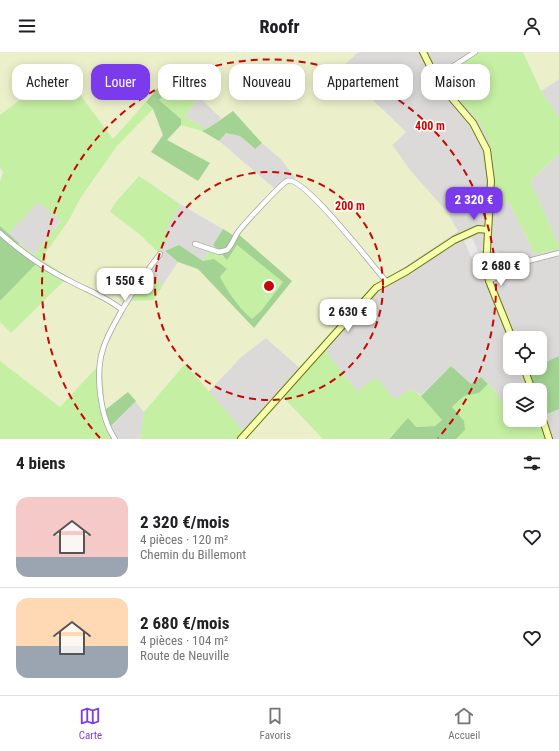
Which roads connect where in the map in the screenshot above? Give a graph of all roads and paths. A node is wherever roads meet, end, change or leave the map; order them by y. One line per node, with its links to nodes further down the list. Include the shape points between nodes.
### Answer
1 (423, 52): 3 (main road)
2 (475, 52): 4 (street)
3 (429, 64)
4 (457, 64)
5 (454, 100): 6 (main road, via 476,122 489,150 494,181)
6 (488, 230): 11 (main road, via 486,261); 12 (main road, via 478,229 454,240)
7 (0, 233): 13 (street, via 56,273)
8 (196, 244): 12 (street, via 219,252 227,250 238,232 287,181 292,181 305,189 328,212)
9 (559, 253): 11 (street, via 531,260)
10 (160, 254): 13 (street)
11 (489, 281): 14 (main road)
12 (387, 282): 17 (main road, via 376,288 362,302)
13 (122, 310): 16 (street, via 105,344 100,369 104,410)
14 (509, 331)
15 (545, 427): 18 (main road)
16 (114, 439)
17 (241, 439)
18 (549, 439)

